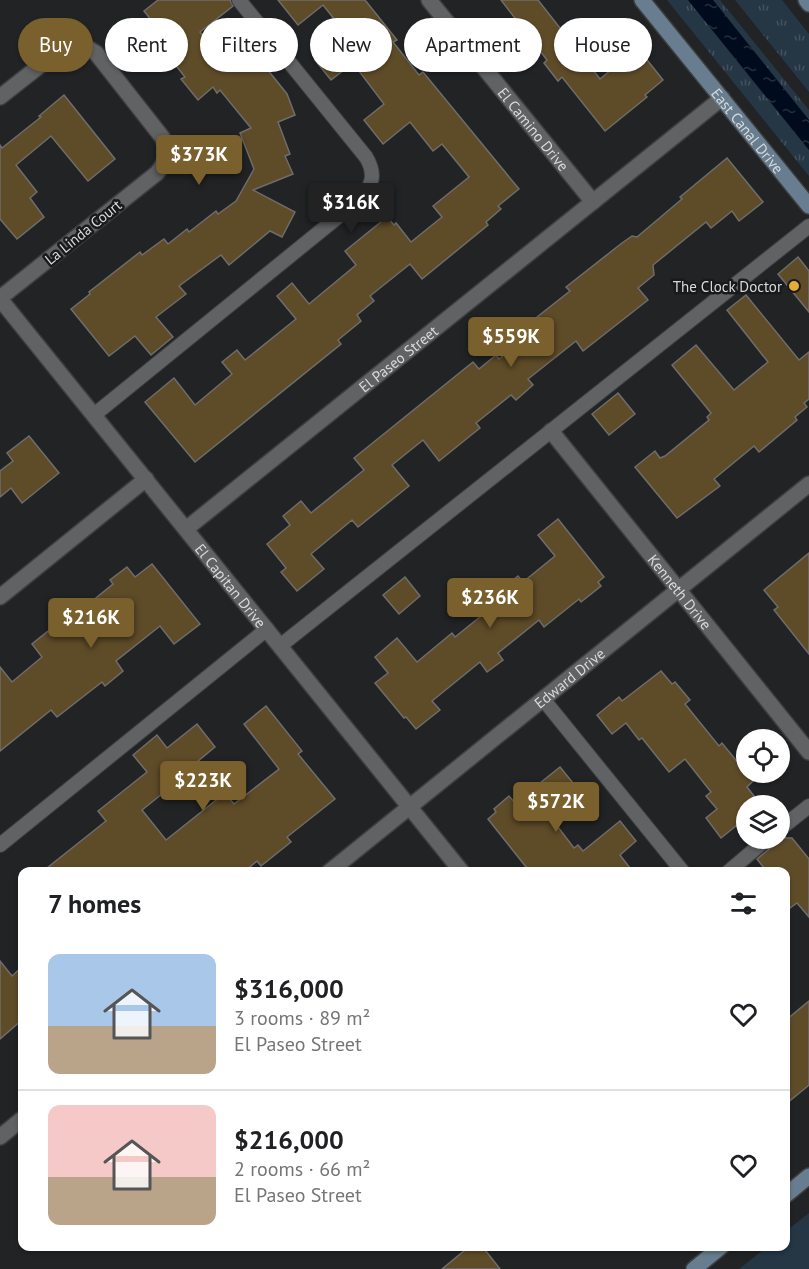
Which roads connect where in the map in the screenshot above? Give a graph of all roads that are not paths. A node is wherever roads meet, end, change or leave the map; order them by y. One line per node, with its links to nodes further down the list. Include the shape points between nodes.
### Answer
1 (238, 0): 12 (lane, via 366,157 372,183 360,199)
2 (429, 0): 8 (street, El Camino Drive)
3 (642, 0): 7 (main road, East Canal Drive)
4 (806, 0): 5 (main road)
5 (809, 4)
6 (0, 97): 11 (street, La Linda Court, via 61,49 79,43 96,53 162,137 167,156 157,173)
7 (722, 98): 8 (street, El Paseo Street); 9 (main road, East Canal Drive)
8 (593, 202): 16 (street, El Paseo Street)
9 (809, 206)
10 (809, 226): 13 (lane)
11 (0, 299): 12 (street, El Capitan Drive)
12 (94, 415): 14 (street, El Capitan Drive)
13 (551, 431): 17 (street, Kenneth Drive); 20 (lane)
14 (146, 479): 16 (street, El Capitan Drive); 18 (street)
15 (809, 484): 17 (street, Edward Drive)
16 (186, 529): 19 (street, El Capitan Drive)
17 (678, 590): 21 (street, Edward Drive); 22 (street, Kenneth Drive)
18 (0, 597)
19 (267, 629): 20 (street, El Capitan Drive); 26 (lane)
20 (280, 645): 23 (street, El Capitan Drive)
21 (543, 699): 23 (street, Edward Drive); 30 (lane)
22 (809, 752)
23 (410, 806): 28 (street, Edward Drive); 29 (street, El Capitan Drive)
24 (809, 806): 25 (lane)
25 (790, 821)
26 (0, 845)
27 (755, 849): 31 (lane)
28 (335, 867)
29 (458, 867)
30 (678, 867)
31 (734, 867)
32 (18, 1122): 33 (street)
33 (0, 1137)
34 (809, 1176): 35 (main road)
35 (790, 1192)
36 (716, 1251): 37 (main road)
37 (694, 1269)

